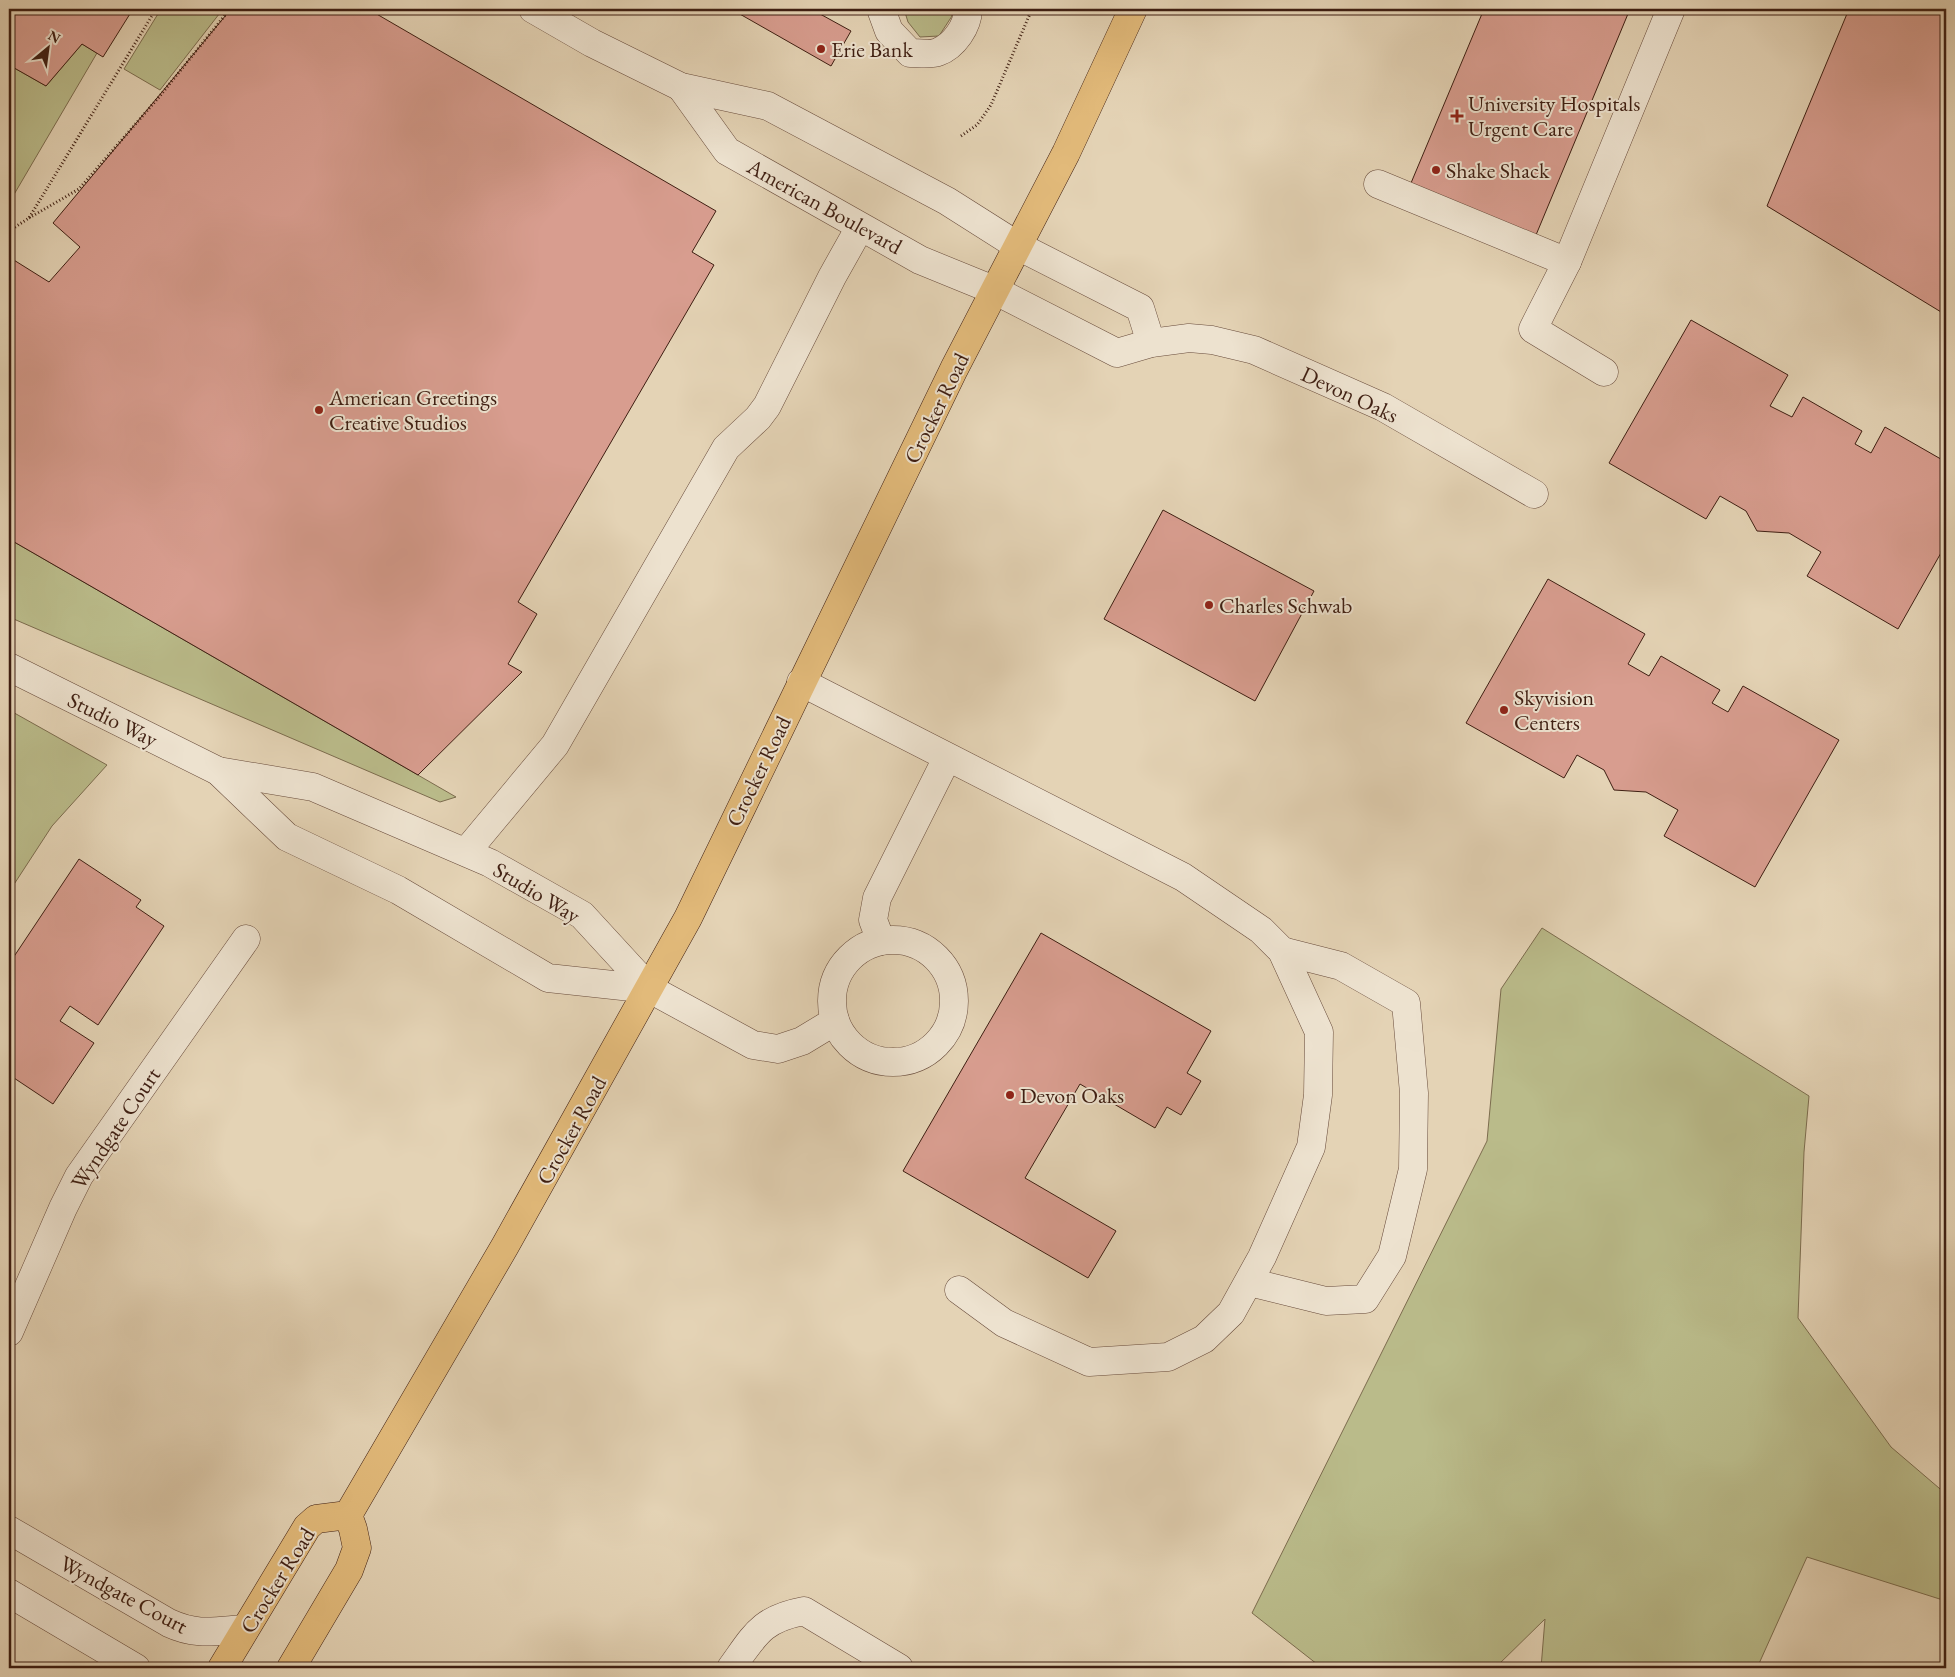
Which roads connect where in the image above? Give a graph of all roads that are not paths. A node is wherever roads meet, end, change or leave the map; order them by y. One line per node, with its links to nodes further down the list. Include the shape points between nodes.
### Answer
1 (881, 9): 2 (street, via 889,31 910,53 937,53 954,43 968,18)
2 (968, 9)
3 (1133, 9): 9 (main road, Crocker Road, via 1066,153)
4 (1670, 9): 10 (street)
5 (542, 11): 6 (street, American Boulevard, via 592,42)
6 (681, 86): 8 (street, American Boulevard, via 727,151); 9 (street, American Boulevard, via 768,106 947,201)
7 (1378, 184): 10 (street)
8 (860, 227): 11 (street, American Boulevard, via 920,260); 19 (street, via 766,406 726,448 555,745)
9 (1018, 246): 11 (main road, Crocker Road); 12 (street, via 1140,308)
10 (1567, 262): 13 (street, via 1533,329)
11 (996, 291): 12 (street, Devon Oaks, via 1117,352); 16 (main road, Crocker Road, via 954,369)
12 (1151, 342): 14 (street, Devon Oaks, via 1189,338 1254,350 1383,407)
13 (1604, 372)
14 (1534, 494)
15 (9, 667): 18 (street, Studio Way)
16 (801, 682): 17 (street); 23 (main road, Crocker Road, via 688,918)
17 (947, 758): 21 (street, via 877,898 873,920); 22 (street, via 1184,877 1261,930)
18 (218, 771): 19 (street, Studio Way, via 312,787); 23 (street, Studio Way, via 286,837 398,890 548,978)
19 (466, 852): 23 (street, Studio Way, via 582,916)
20 (246, 939): 27 (street, Wyndgate Court, via 79,1176)
21 (881, 941): 24 (street, via 861,948 846,962 835,980 831,1000); 24 (street, via 902,940 922,946 938,958 949,974 955,994 954,1014 947,1032 934,1048 918,1058 898,1063 878,1061 860,1053 845,1039)
22 (1282, 951): 25 (street, via 1319,1032 1318,1095 1311,1147); 25 (street, via 1341,966 1406,1003 1414,1093 1413,1169 1392,1256 1365,1299 1326,1301)
23 (650, 988): 24 (street, via 753,1045 778,1049 802,1041); 28 (main road, Crocker Road)
24 (835, 1021)
25 (1248, 1282): 26 (street, via 1231,1313 1204,1339 1168,1358 1088,1362 1004,1323)
26 (959, 1290)
27 (9, 1332)
28 (348, 1515): 31 (main road, Crocker Road, via 311,1522); 32 (main road, Crocker Road, via 357,1548 349,1570)
29 (9, 1530): 31 (street, Wyndgate Court, via 183,1630 197,1633)
30 (9, 1593): 33 (street)
31 (245, 1629): 34 (main road, Crocker Road)
32 (300, 1663)
33 (136, 1668)
34 (222, 1668)
35 (732, 1668): 36 (street, via 761,1627 786,1614 804,1612)
36 (898, 1668)

